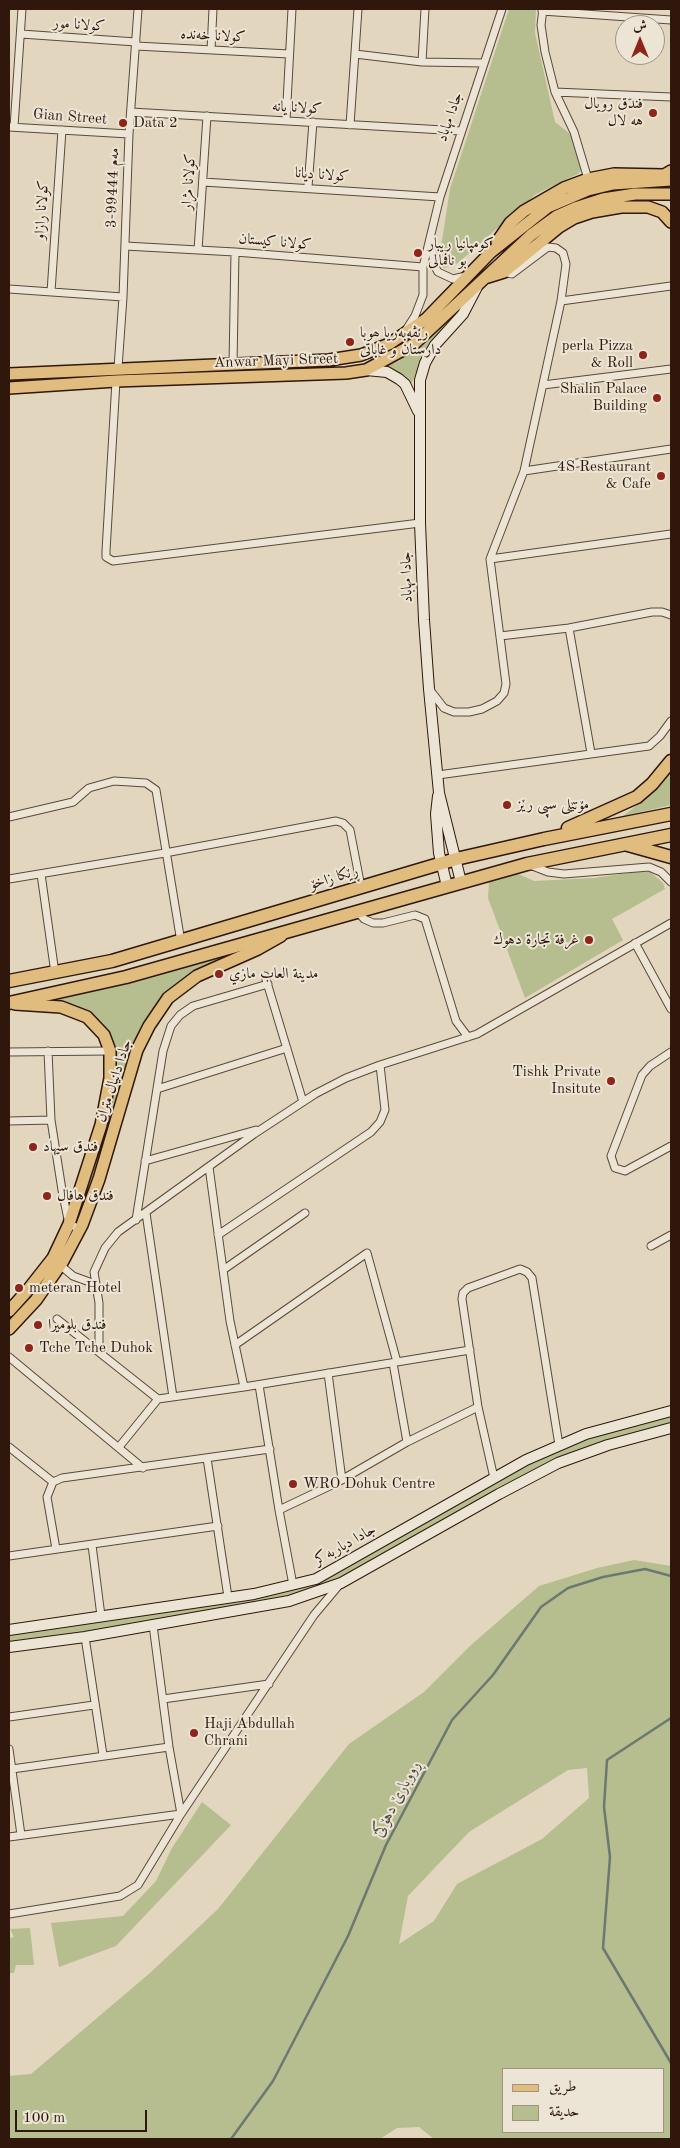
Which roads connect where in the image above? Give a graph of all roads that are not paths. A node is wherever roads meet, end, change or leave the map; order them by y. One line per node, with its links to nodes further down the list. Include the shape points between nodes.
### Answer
1 (22, 9): 10 (street)
2 (138, 9): 11 (street, مەم 99444-3)
3 (213, 9): 12 (street)
4 (292, 9): 13 (street)
5 (358, 9): 14 (street)
6 (426, 9): 15 (street)
7 (502, 9): 16 (street, جادا مهاباد)
8 (543, 10): 9 (street); 17 (street, via 541,25)
9 (671, 20)
10 (21, 34): 11 (street, کولانا مور); 24 (street)
11 (136, 44): 12 (street, کولانا خه‌نده‌); 19 (street, مەم 99444-3)
12 (211, 50): 13 (street, کولانا خه‌نده‌)
13 (289, 54): 21 (street)
14 (355, 54): 15 (street); 23 (street)
15 (422, 62): 16 (street)
16 (484, 63): 26 (street, جادا مهاباد)
17 (555, 92): 18 (street); 29 (street, via 574,132)
18 (671, 97)
19 (131, 112): 20 (street, کولانا یانه); 27 (street, مەم 99444-3)
20 (207, 116): 21 (street, کولانا یانه); 31 (street, کولانا مژار)
21 (286, 121): 22 (street, کولانا یانه)
22 (313, 122): 23 (street, کولانا یانه); 32 (street)
23 (350, 125): 26 (street, کولانا یانه)
24 (11, 127): 25 (street, Gian Street)
25 (62, 130): 27 (street, Gian Street); 47 (street, کولانا رازاو)
26 (461, 131): 34 (street, جادا مهاباد)
27 (129, 134): 37 (street, مەم 99444-3)
28 (671, 171): 29 (main road, via 664,175 614,174)
29 (588, 179): 40 (main road, via 552,193 524,211 510,223)
30 (671, 180): 40 (main road, Anwar Mayi Street, via 588,190 548,207)
31 (203, 182): 32 (street, کولانا دیانا); 38 (street, کولانا مژار)
32 (308, 187): 34 (street, کولانا دیانا)
33 (671, 194): 44 (main road, Anwar Mayi Street, via 636,194 603,199 575,208 531,235)
34 (440, 197): 36 (street, جادا مهاباد)
35 (671, 222): 42 (main road, via 662,212 648,207 592,212 559,226)
36 (431, 236): 41 (street, جادا مهاباد); 43 (street, via 432,258 438,272 453,279)
37 (125, 246): 38 (street, کولانا کیستان); 48 (street, مەم 99444-3)
38 (198, 250): 39 (street, کولانا کیستان)
39 (235, 252): 41 (street, کولانا کیستان); 51 (street)
40 (491, 252): 43 (main road, Anwar Mayi Street)
41 (423, 267): 50 (street, جادا مهاباد, via 423,295)
42 (504, 272): 44 (main road); 49 (street, via 512,274 548,247 556,248 563,253 566,264)
43 (468, 276): 50 (main road, Anwar Mayi Street, via 426,319)
44 (482, 281): 54 (main road, Anwar Mayi Street, via 414,344); 59 (main road, جادا مهاباد, via 463,314 435,345 425,363 420,380)
45 (671, 286): 49 (street)
46 (9, 289): 47 (street)
47 (51, 292): 48 (street)
48 (123, 297): 52 (street, مەم 99444-3)
49 (561, 301): 57 (street)
50 (403, 337): 51 (main road, Anwar Mayi Street, via 361,355)
51 (233, 365): 52 (main road, Anwar Mayi Street)
52 (118, 368): 55 (main road, Anwar Mayi Street)
53 (671, 369): 57 (street)
54 (366, 370): 56 (main road, Anwar Mayi Street); 59 (main road, via 387,372 405,384)
55 (9, 374)
56 (116, 381): 58 (main road, Anwar Mayi Street); 62 (street, via 106,557 113,560)
57 (543, 386): 61 (street)
58 (9, 388)
59 (420, 414): 62 (main road, جادا مهاباد)
60 (671, 449): 61 (street)
61 (524, 470): 64 (street)
62 (420, 523): 68 (main road, جادا مهاباد)
63 (671, 534): 64 (street)
64 (490, 559): 67 (street)
65 (671, 615): 66 (street, via 652,612)
66 (569, 628): 67 (street); 70 (street)
67 (500, 636): 68 (street, via 506,684 497,701 482,709 454,712 444,708)
68 (429, 689): 72 (main road, جادا مهاباد)
69 (671, 721): 70 (street, via 649,746)
70 (591, 753): 72 (street)
71 (671, 761): 77 (highway, via 637,797)
72 (438, 775): 73 (main road, جادا مهاباد)
73 (439, 793): 81 (main road, جادا مهاباد); 83 (main road, via 436,814)
74 (671, 814): 77 (highway, ڕێکا زاخۆ)
75 (9, 817): 79 (street, via 73,802 88,788 114,781 146,783 156,790)
76 (671, 835): 78 (highway)
77 (544, 839): 81 (highway, ڕێکا زاخۆ)
78 (624, 844): 80 (highway); 82 (highway)
79 (165, 853): 84 (street); 89 (street, via 340,822 350,830); 93 (street)
80 (671, 857)
81 (456, 859): 83 (highway, ڕێکا زاخۆ); 86 (main road, جادا مهاباد)
82 (527, 864): 86 (highway); 87 (street, via 564,874 649,867 661,872)
83 (440, 865): 88 (main road); 89 (highway, ڕێکا زاخۆ)
84 (41, 874): 85 (street); 95 (street)
85 (9, 879)
86 (462, 882): 88 (highway)
87 (671, 882)
88 (447, 886): 90 (highway)
89 (361, 887): 93 (highway, ڕێکا زاخۆ)
90 (357, 911): 92 (highway); 101 (street, via 368,922 378,924 415,915 423,917 456,1021)
91 (671, 923): 94 (street)
92 (297, 928): 99 (highway, via 126,977); 119 (main road, جادا دانيال متران, via 197,976 168,998 137,1050 99,1179)
93 (181, 942): 95 (highway, ڕێکا زاخۆ)
94 (635, 943): 100 (street); 101 (street)
95 (55, 973): 97 (highway, ڕێکا زاخۆ)
96 (265, 976): 98 (street)
97 (9, 981)
98 (268, 984): 102 (street); 108 (street, via 201,1003 180,1014 165,1042)
99 (9, 1003): 103 (main road, جادا دانيال متران, via 62,1007 86,1017 104,1035)
100 (671, 1008)
101 (468, 1037): 107 (street)
102 (287, 1048): 108 (street); 109 (street)
103 (110, 1051): 105 (street); 119 (main road, جادا دانيال متران, via 110,1078 101,1125)
104 (9, 1052): 105 (street)
105 (48, 1052): 110 (street)
106 (671, 1052): 113 (street, via 642,1075 612,1156 615,1168 625,1171)
107 (380, 1064): 109 (street); 121 (street, via 385,1110 371,1132)
108 (157, 1088): 114 (street)
109 (303, 1102): 112 (street)
110 (51, 1120): 111 (street); 119 (street)
111 (9, 1121)
112 (263, 1128): 114 (street); 115 (street)
113 (671, 1146)
114 (145, 1161): 118 (street)
115 (209, 1167): 116 (street); 121 (street)
116 (146, 1213): 118 (street); 137 (street)
117 (305, 1213): 124 (street)
118 (136, 1220): 125 (street, via 118,1232 105,1248 96,1266)
119 (74, 1226): 123 (main road, جادا دانيال متران); 126 (main road, جادا دانيال متران, via 27,1291)
120 (671, 1235): 122 (street)
121 (218, 1236): 124 (street)
122 (651, 1246)
123 (60, 1265): 125 (street, via 80,1280); 128 (main road, جادا دانيال متران, via 36,1300)
124 (223, 1270): 129 (street)
125 (95, 1284): 131 (street, via 99,1303)
126 (9, 1307)
127 (57, 1319): 131 (street)
128 (9, 1329)
129 (235, 1345): 133 (street, via 367,1253); 136 (street)
130 (470, 1350): 133 (street); 139 (street); 143 (street, via 463,1292 520,1269 527,1272 532,1278)
131 (99, 1351): 138 (street)
132 (9, 1357): 145 (street)
133 (395, 1362): 134 (street); 142 (street)
134 (328, 1373): 135 (street); 150 (street)
135 (259, 1385): 136 (street); 146 (street)
136 (244, 1387): 137 (street)
137 (173, 1397): 138 (street)
138 (158, 1399): 145 (street)
139 (478, 1408): 142 (street); 149 (street)
140 (671, 1411): 143 (main road, جادا دیاربه‌كر, via 586,1434)
141 (671, 1428): 157 (main road, جادا دیاربه‌كر, via 558,1463)
142 (407, 1442): 150 (street)
143 (559, 1445): 149 (main road, جادا دیاربه‌كر)
144 (9, 1447): 151 (street)
145 (119, 1448): 148 (street)
146 (270, 1449): 147 (street); 152 (street)
147 (207, 1458): 148 (street); 153 (street)
148 (143, 1468): 151 (street, via 62,1478)
149 (494, 1478): 158 (main road, جادا دیاربه‌كر, via 343,1565)
150 (342, 1480): 152 (street)
151 (53, 1482): 155 (street, via 47,1497)
152 (279, 1510): 158 (street)
153 (218, 1526): 154 (street); 159 (street)
154 (92, 1544): 155 (street); 160 (street)
155 (56, 1549): 156 (street)
156 (9, 1556)
157 (341, 1582): 161 (main road, جادا دیاربه‌كر, via 289,1601); 165 (street, via 314,1615)
158 (293, 1586): 159 (main road, جادا دیاربه‌كر)
159 (228, 1598): 160 (main road, جادا دیاربه‌كر)
160 (101, 1616): 162 (main road, جادا دیاربه‌كر)
161 (152, 1625): 163 (main road, جادا دیاربه‌كر); 166 (street)
162 (9, 1630)
163 (86, 1637): 164 (main road, جادا دیاربه‌كر); 167 (street)
164 (9, 1647)
165 (269, 1684): 166 (street); 173 (street)
166 (164, 1699): 169 (street)
167 (94, 1705): 168 (street); 171 (street)
168 (9, 1717)
169 (169, 1747): 171 (street); 173 (street)
170 (9, 1749): 172 (street)
171 (103, 1755): 172 (street)
172 (12, 1769): 174 (street)
173 (181, 1814): 174 (street); 176 (street, via 138,1885 128,1892)
174 (21, 1835): 175 (street)
175 (9, 1837)
176 (9, 1914)

